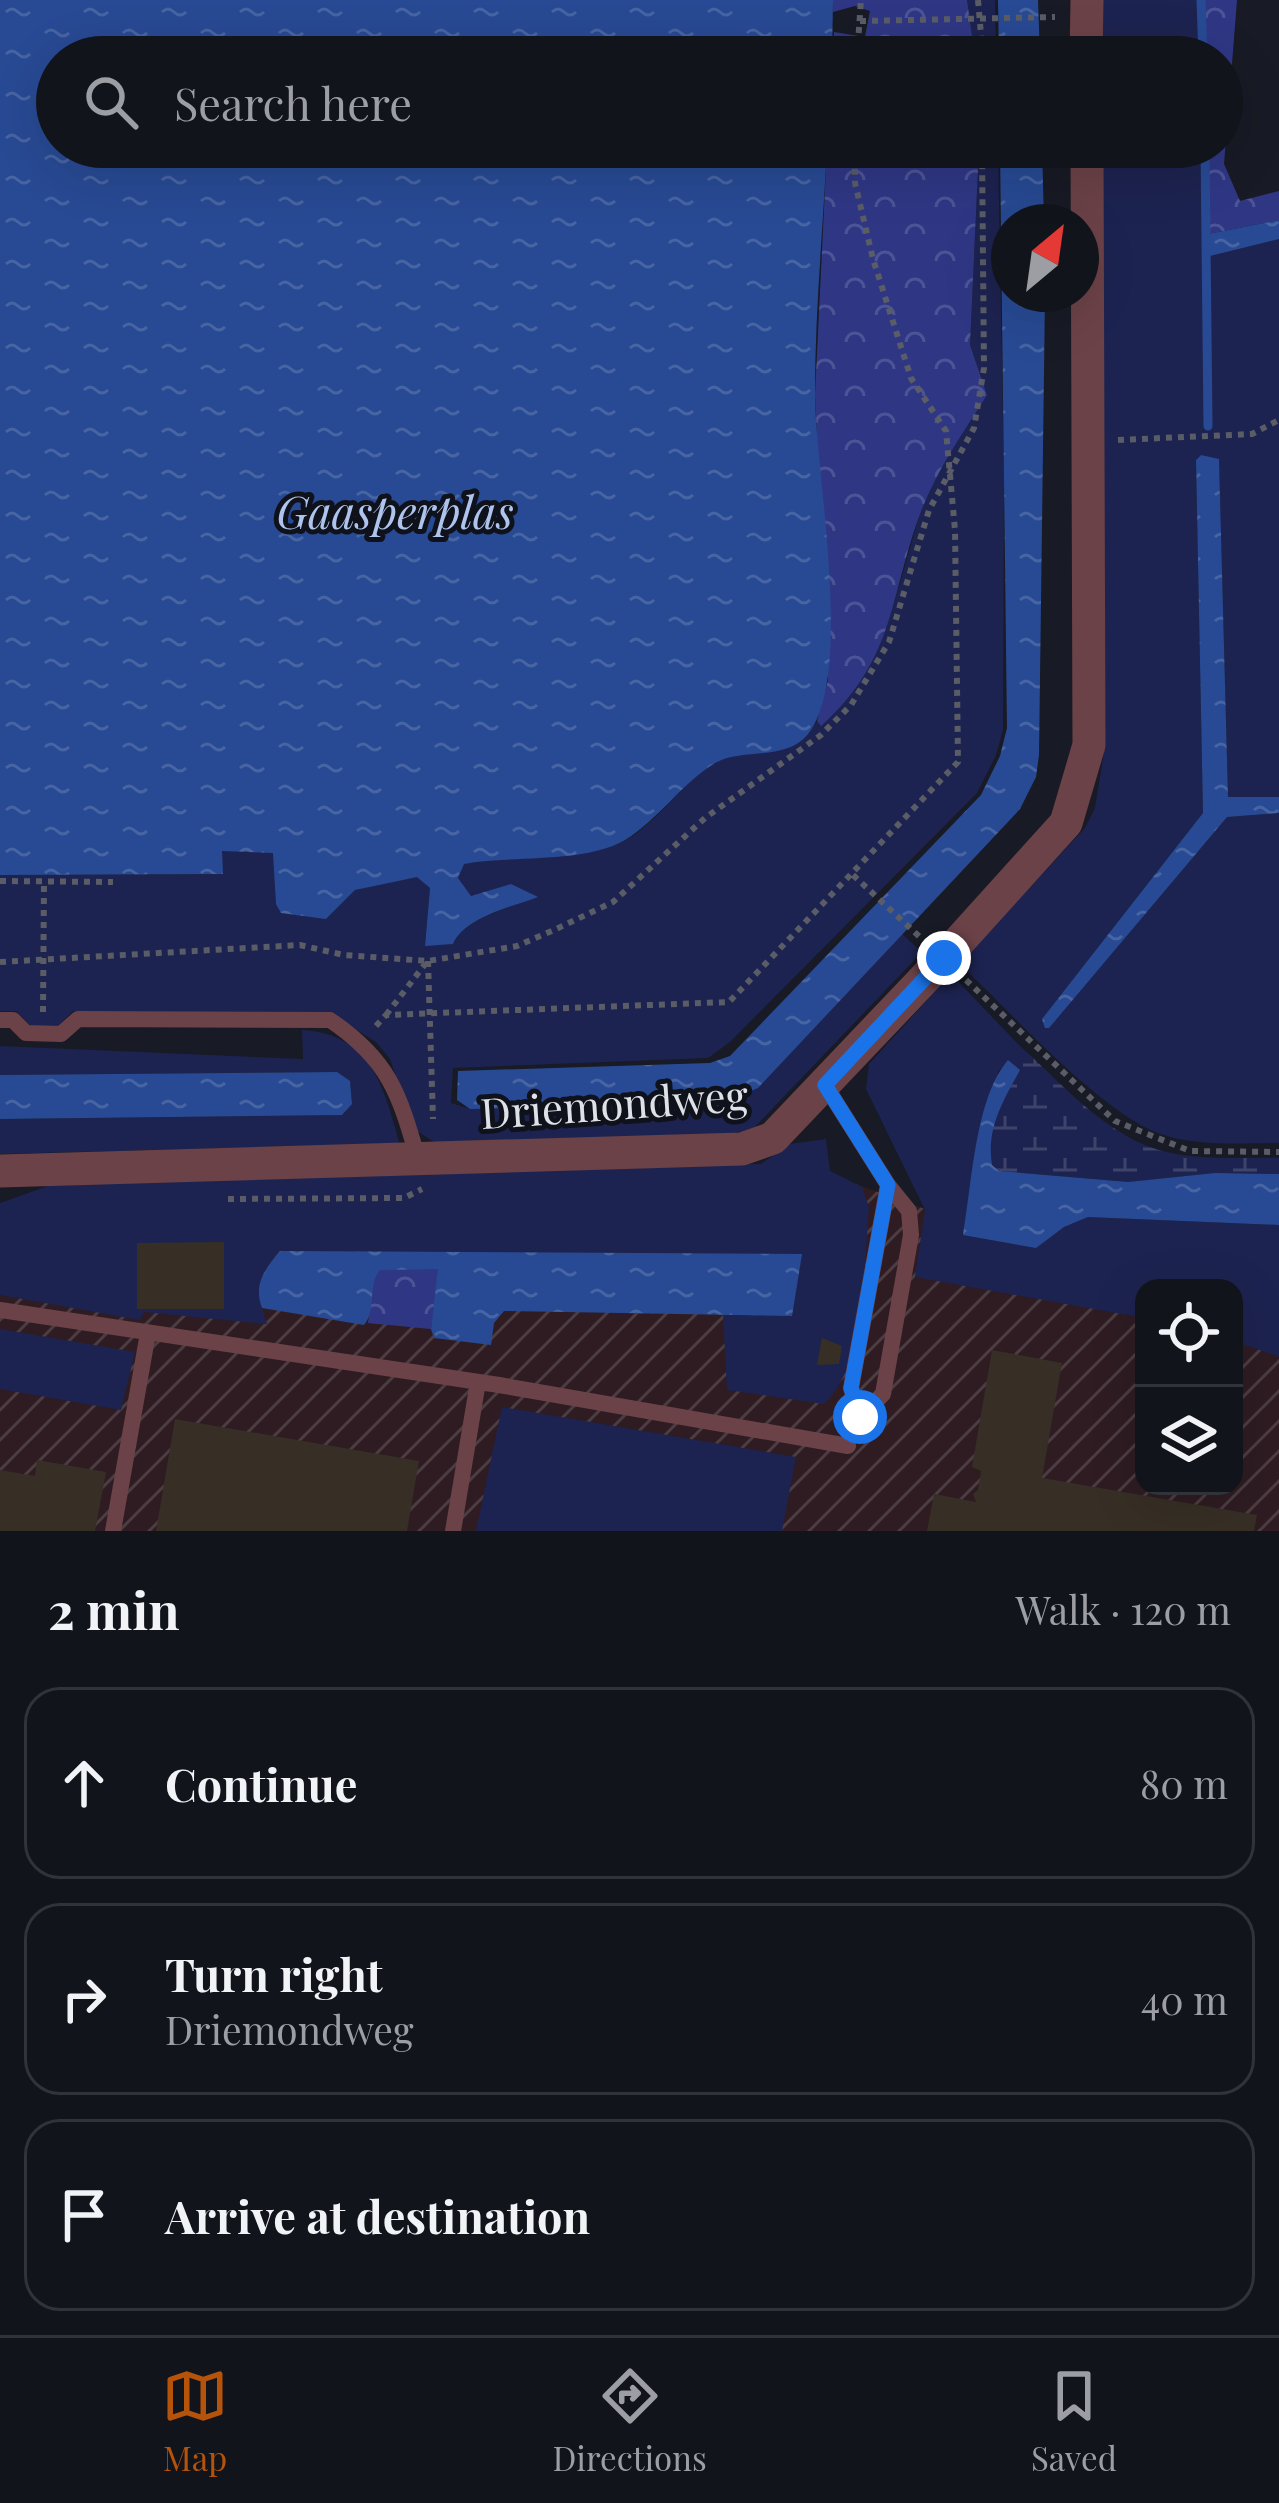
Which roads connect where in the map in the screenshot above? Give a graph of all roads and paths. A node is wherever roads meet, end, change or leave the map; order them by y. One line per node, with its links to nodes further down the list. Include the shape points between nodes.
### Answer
1 (861, 0): 5 (path)
2 (978, 0): 4 (path)
3 (1080, 9): 4 (path)
4 (984, 16): 5 (path); 7 (path)
5 (860, 21): 6 (path)
6 (859, 36)
7 (984, 36)
8 (855, 168): 13 (path, via 873,259 911,378 946,431)
9 (982, 168): 13 (path, via 984,368 974,428)
10 (1087, 168): 12 (street, Driemondweg)
11 (1279, 420): 12 (path, via 1252,434)
12 (1088, 440): 18 (street, Driemondweg, via 1089,745 1066,824)
13 (953, 472): 14 (path, via 958,762); 20 (path, via 929,510 889,642 851,705 821,735 705,818 613,902 517,946)
14 (853, 875): 18 (path); 23 (path, via 729,1002)
15 (0, 881): 16 (path)
16 (44, 882): 17 (path); 19 (path)
17 (113, 882)
18 (934, 950): 27 (street, Driemondweg); 28 (path, via 1115,1121 1190,1151)
19 (45, 961): 20 (path, via 300,945); 21 (path); 25 (path)
20 (428, 961): 22 (path); 23 (path)
21 (0, 962)
22 (386, 1016): 23 (path); 26 (path)
23 (430, 1016): 29 (path)
24 (0, 1020): 25 (lane)
25 (43, 1034): 26 (lane, via 62,1034 77,1019 322,1020)
26 (361, 1041): 29 (lane, via 388,1074)
27 (825, 1085): 29 (street, Driemondweg, via 773,1138 742,1149); 31 (lane)
28 (1279, 1152)
29 (425, 1159): 30 (street, Driemondweg)
30 (0, 1171)
31 (888, 1185): 31 (lane, via 851,1388 860,1417 883,1394 911,1235 910,1211)
32 (0, 1310): 33 (lane)
33 (148, 1333): 34 (lane); 36 (lane)
34 (478, 1382): 35 (lane); 37 (lane)
35 (848, 1446)
36 (113, 1531)
37 (453, 1531)

